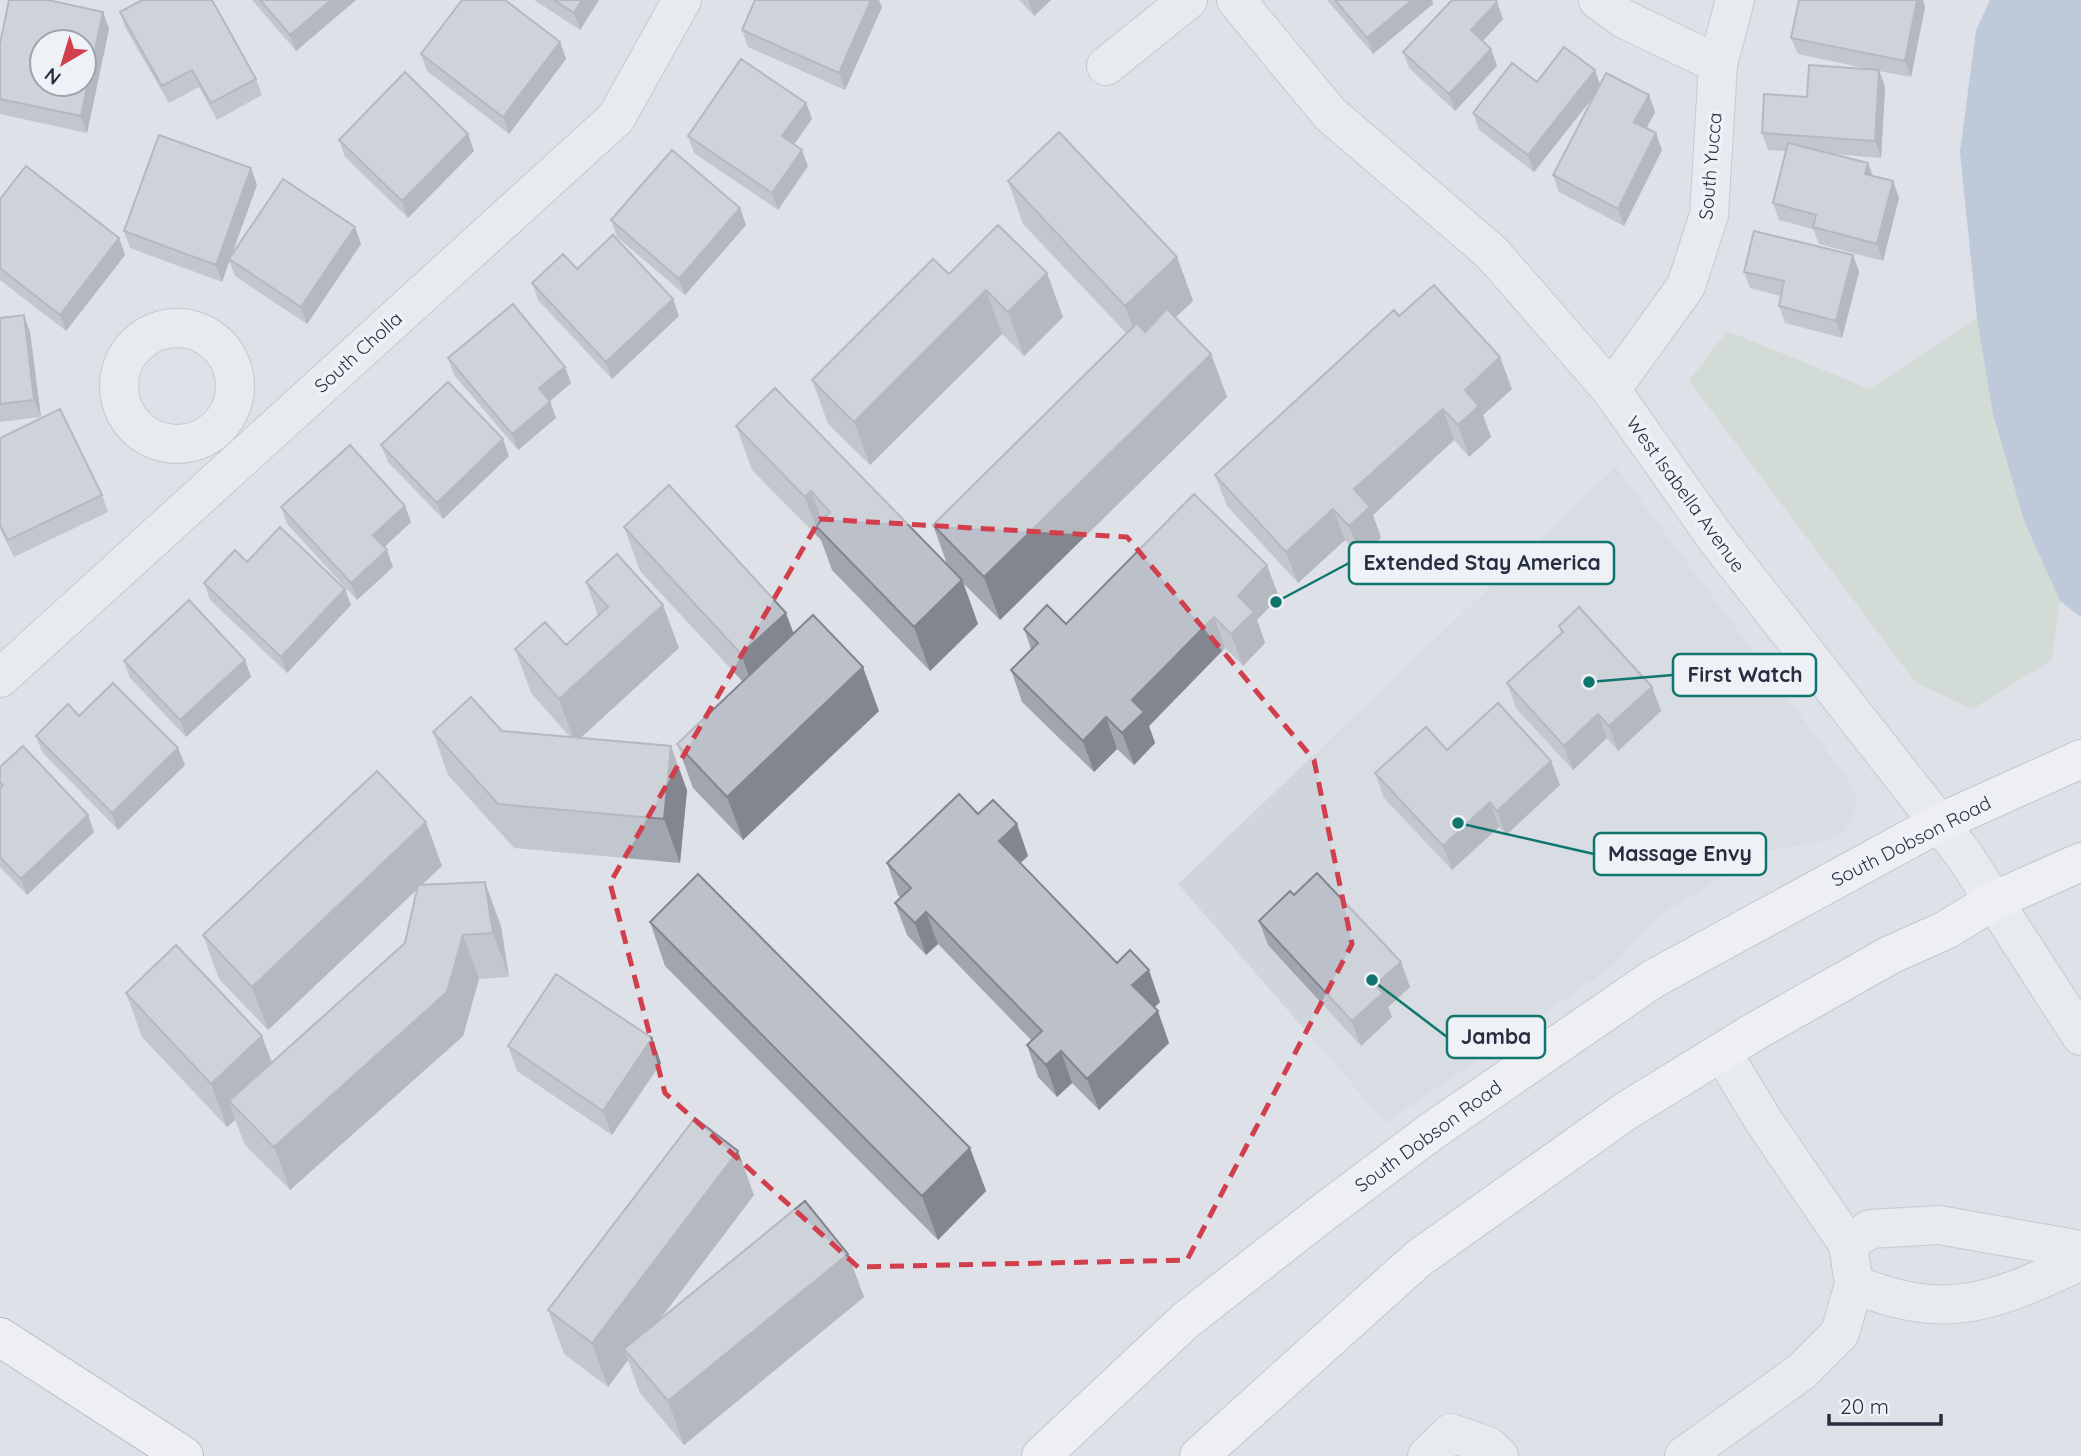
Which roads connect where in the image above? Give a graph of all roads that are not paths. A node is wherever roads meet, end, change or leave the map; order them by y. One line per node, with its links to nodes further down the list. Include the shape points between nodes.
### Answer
1 (682, 0): 10 (street, South Cholla, via 616,118)
2 (1188, 0): 7 (street)
3 (1236, 0): 8 (street, West Isabella Avenue, via 1330,114 1492,253)
4 (1598, 0): 6 (street, via 1624,19)
5 (1735, 0): 6 (street, South Yucca)
6 (1718, 64): 8 (street, South Yucca, via 1709,215 1686,286)
7 (1106, 66)
8 (1611, 390): 13 (street, West Isabella Avenue, via 1718,541)
9 (216, 429): 10 (street)
10 (242, 456): 11 (street, South Cholla)
11 (0, 678)
12 (2081, 759): 13 (main road, South Dobson Road)
13 (1940, 823): 15 (street, West Isabella Avenue); 24 (main road, South Dobson Road, via 1653,979 1432,1131 1186,1320)
14 (2081, 862): 15 (main road)
15 (1993, 901): 16 (street, West Isabella Avenue); 17 (main road)
16 (2081, 1036)
17 (1722, 1052): 18 (street); 25 (main road, via 1614,1118 1419,1258)
18 (1848, 1244): 19 (street, via 1870,1229 1939,1225); 21 (street)
19 (2081, 1251)
20 (2081, 1261): 21 (street, via 1989,1300 1945,1306 1887,1298)
21 (1854, 1284): 28 (street, via 1840,1333 1831,1343 1801,1372)
22 (0, 1337): 23 (main road)
23 (184, 1456)
24 (1041, 1456)
25 (1199, 1456)
26 (1427, 1456): 27 (street, via 1451,1433 1488,1446)
27 (1499, 1456)
28 (1684, 1456)

